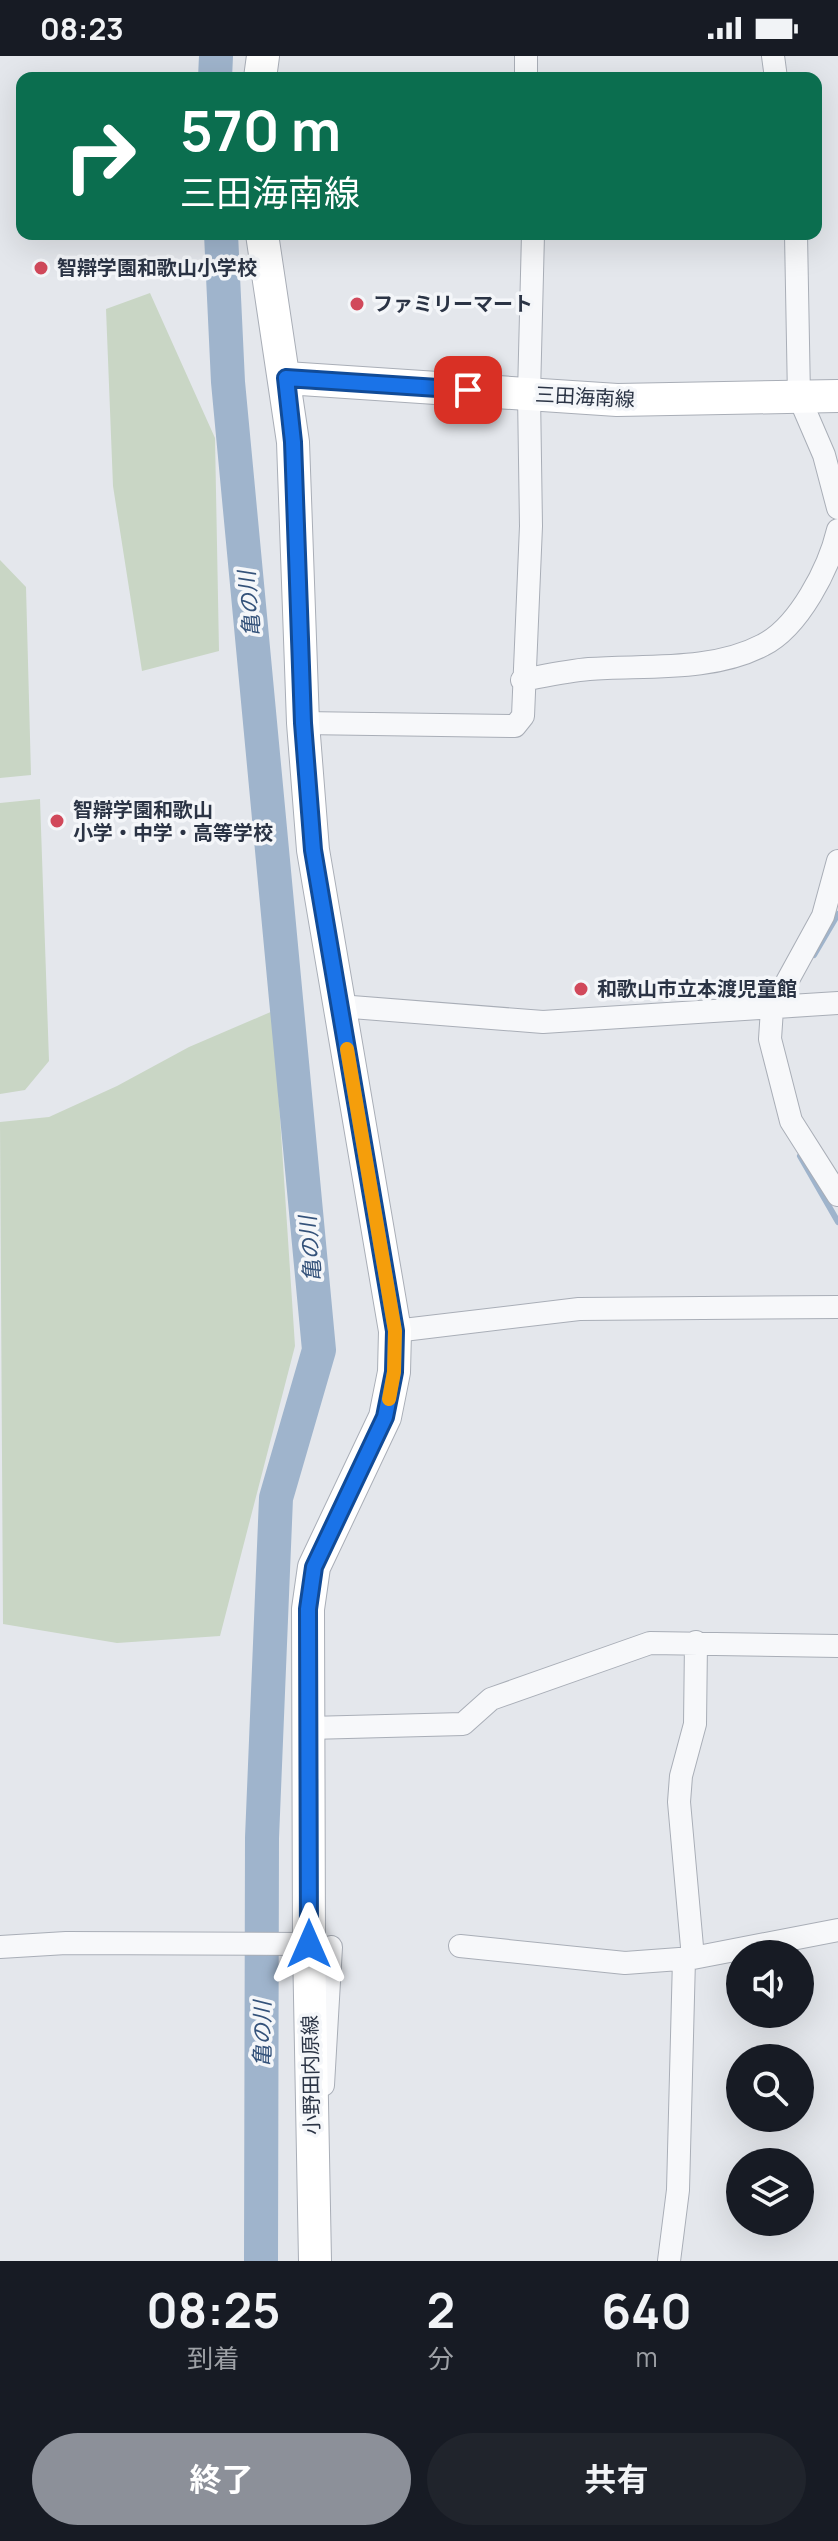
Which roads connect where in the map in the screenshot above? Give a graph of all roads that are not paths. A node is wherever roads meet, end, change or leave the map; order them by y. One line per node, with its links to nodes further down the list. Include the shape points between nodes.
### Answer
1 (263, 240): 4 (main road)
2 (533, 240): 5 (street)
3 (796, 240): 7 (street)
4 (286, 378): 5 (main road, 三田海南線); 11 (main road, 小野田内原線)
5 (529, 394): 7 (main road, 三田海南線, via 698,401); 10 (street, via 531,526)
6 (838, 396): 7 (main road, 三田海南線)
7 (799, 397): 8 (street, via 824,455)
8 (838, 508)
9 (838, 530): 10 (street, via 818,578 789,625 765,645 725,660)
10 (522, 680): 11 (street, via 523,716 515,726)
11 (303, 723): 14 (main road, 小野田内原線, via 313,850)
12 (838, 861): 15 (street, via 823,916)
13 (838, 1003): 15 (street)
14 (339, 1006): 15 (street, via 543,1022); 18 (main road, 小野田内原線)
15 (772, 1009): 16 (street, via 770,1039 791,1121)
16 (838, 1195)
17 (838, 1307): 18 (street, via 579,1309)
18 (395, 1331): 21 (main road, 小野田内原線, via 385,1417 314,1567 308,1609)
19 (696, 1642): 20 (street); 21 (street, via 650,1643 491,1699 463,1724); 26 (street, via 695,1724 679,1802)
20 (838, 1646)
21 (309, 1728): 23 (main road, 小野田内原線)
22 (838, 1930): 26 (street)
23 (311, 1945): 25 (street); 27 (main road, 小野田内原線)
24 (460, 1946): 26 (street, via 625,1963)
25 (0, 1947)
26 (689, 1959): 28 (street, via 678,2190)
27 (315, 2261)
28 (669, 2261)

